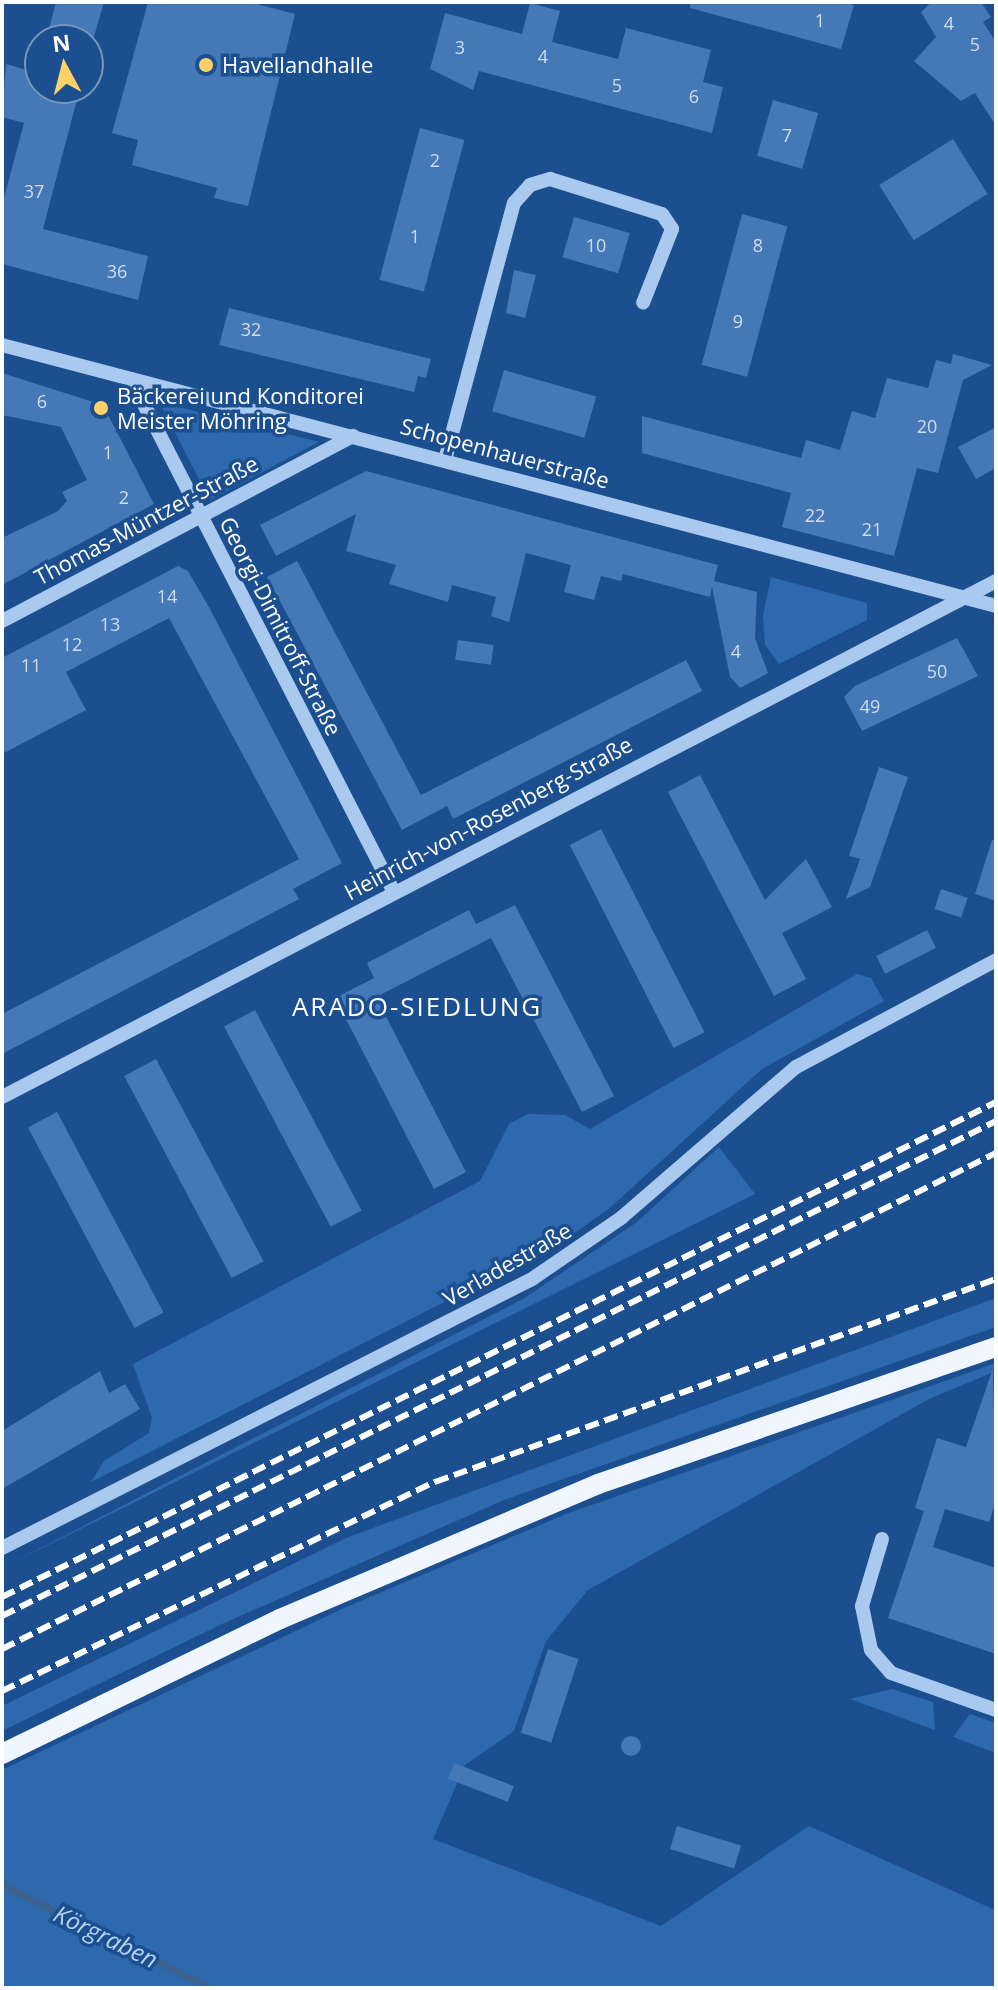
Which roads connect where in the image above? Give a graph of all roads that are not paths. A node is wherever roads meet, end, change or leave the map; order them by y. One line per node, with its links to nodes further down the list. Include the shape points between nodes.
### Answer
1 (643, 303): 5 (street, via 672,229 662,214 550,179 530,185 514,203)
2 (2, 345): 3 (street, Schopenhauerstraße)
3 (131, 379): 4 (street, Schopenhauerstraße); 6 (street, Georgi-Dimitroff-Straße)
4 (353, 436): 5 (street, Schopenhauerstraße); 6 (street, Thomas-Müntzer-Straße)
5 (445, 460): 8 (street, Schopenhauerstraße)
6 (200, 516): 10 (street, Thomas-Müntzer-Straße); 11 (street, Georgi-Dimitroff-Straße)
7 (996, 581): 8 (street, Heinrich-von-Rosenberg-Straße)
8 (964, 597): 9 (street, Schopenhauerstraße); 11 (street, Heinrich-von-Rosenberg-Straße)
9 (996, 606)
10 (2, 621)
11 (394, 892): 13 (street, Heinrich-von-Rosenberg-Straße)
12 (996, 960): 16 (street, Verladestraße, via 796,1067 621,1218 532,1279)
13 (2, 1097)
14 (996, 1347): 18 (main road, via 598,1484 280,1619)
15 (882, 1539): 17 (street, via 862,1606 871,1650 891,1673)
16 (2, 1548)
17 (996, 1710)
18 (2, 1754)

